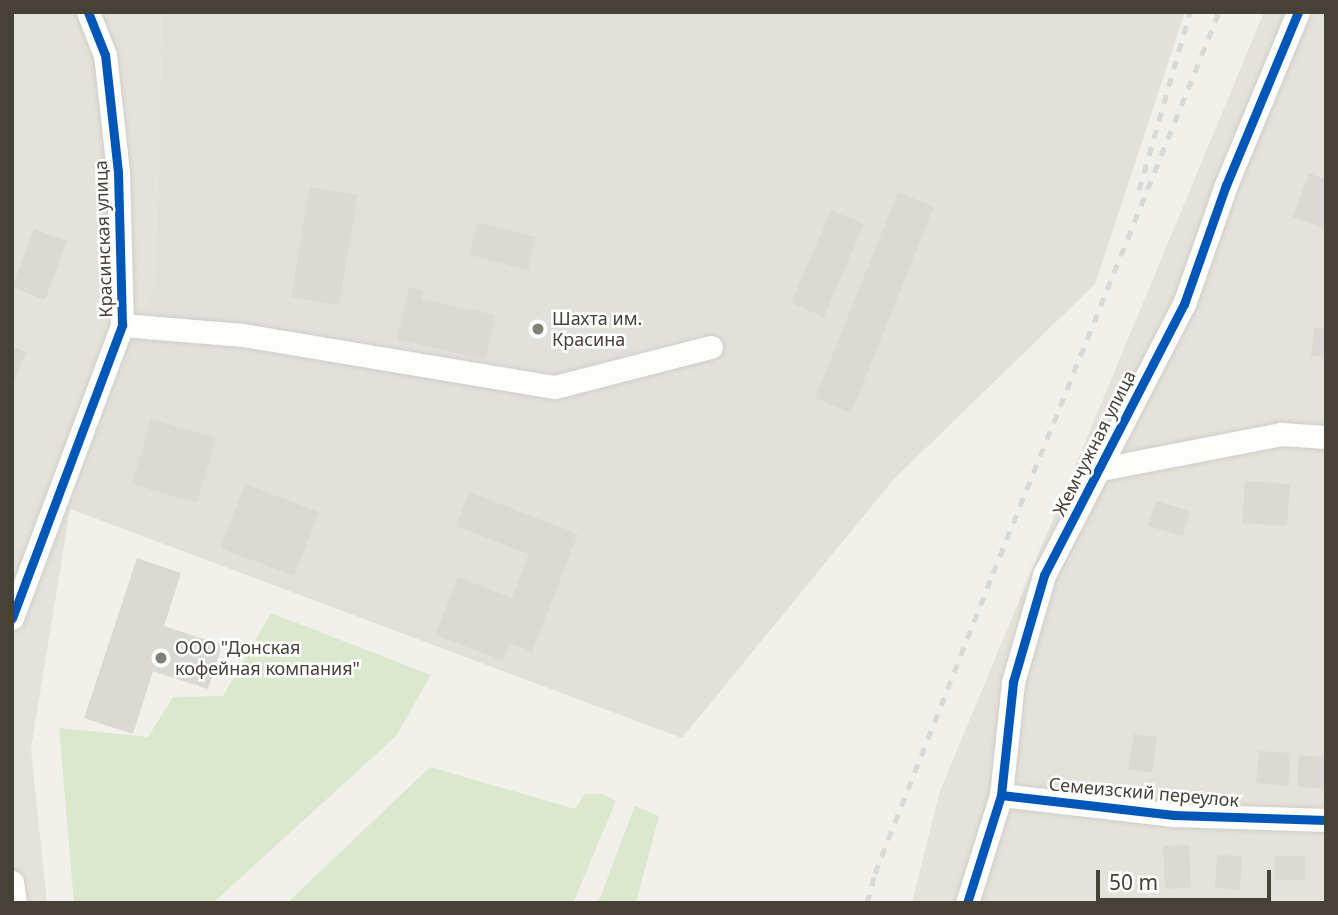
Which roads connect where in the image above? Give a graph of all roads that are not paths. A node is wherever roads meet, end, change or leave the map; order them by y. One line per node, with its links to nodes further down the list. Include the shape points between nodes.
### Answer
1 (88, 12): 3 (street, Красинская улица, via 105,55 118,172)
2 (1298, 12): 6 (street, Жемчужная улица, via 1226,186 1184,304)
3 (122, 325): 4 (street, via 243,335 555,387); 7 (street, Красинская улица)
4 (711, 347)
5 (1326, 437): 6 (street, via 1281,434)
6 (1096, 470): 8 (street, Жемчужная улица, via 1044,575 1036,601 1013,682)
7 (12, 618)
8 (1001, 795): 9 (street, Семеизский переулок, via 1174,815); 12 (street, Жемчужная улица)
9 (1326, 820)
10 (12, 881): 11 (street)
11 (15, 903)
12 (967, 903)

